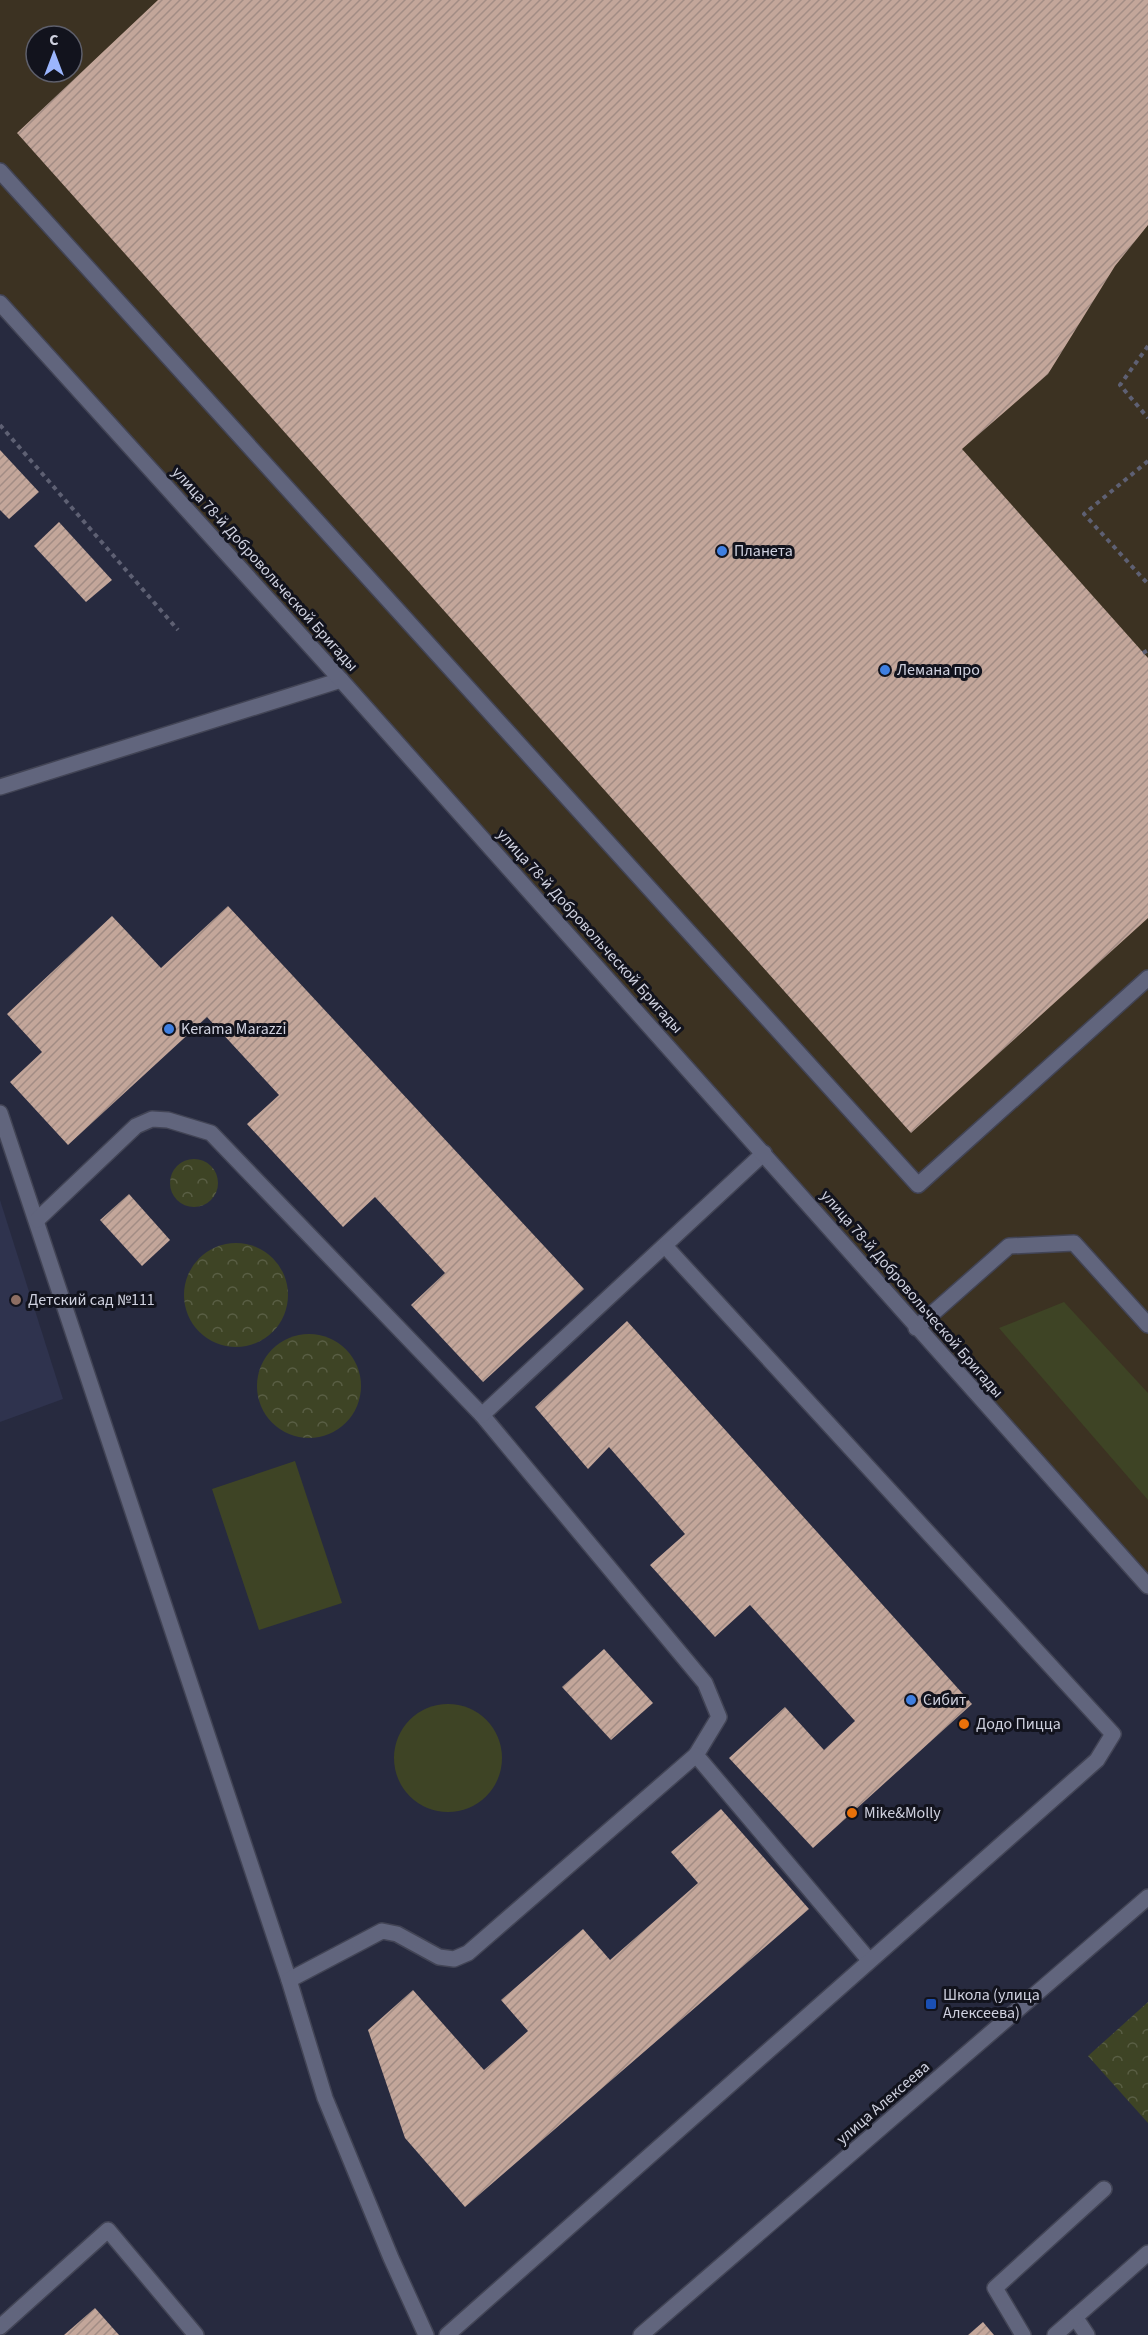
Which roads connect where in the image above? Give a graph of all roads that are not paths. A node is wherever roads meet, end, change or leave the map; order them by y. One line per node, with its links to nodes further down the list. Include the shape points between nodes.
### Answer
1 (0, 171): 5 (street, via 918,1185)
2 (0, 303): 3 (street, улица 78-й Добровольческой Бригады)
3 (341, 680): 4 (street); 7 (street, улица 78-й Добровольческой Бригады)
4 (0, 787)
5 (1148, 978)
6 (0, 1113): 8 (street)
7 (765, 1153): 9 (street); 11 (street, улица 78-й Добровольческой Бригады)
8 (37, 1220): 12 (street, via 136,1125 152,1119 168,1120 211,1133); 17 (street)
9 (666, 1247): 12 (street); 16 (street, via 1113,1734 1097,1760)
10 (1148, 1325): 11 (street, via 1074,1243 1009,1246)
11 (916, 1328): 13 (street, улица 78-й Добровольческой Бригады)
12 (482, 1415): 14 (street, via 705,1683 719,1717)
13 (1148, 1587)
14 (696, 1755): 16 (street); 17 (street, via 468,1953 454,1959 439,1957 397,1934 382,1931)
15 (1148, 1897): 25 (street, улица Алексеева)
16 (869, 1960): 24 (street)
17 (289, 1980): 23 (street, via 325,2098)
18 (1104, 2188): 26 (street, via 995,2289)
19 (1148, 2253): 20 (street)
20 (1075, 2318): 27 (street); 28 (street)
21 (0, 2327): 22 (street, via 108,2230)
22 (196, 2335)
23 (426, 2335)
24 (447, 2335)
25 (641, 2335)
26 (1023, 2335)
27 (1055, 2335)
28 (1087, 2335)

